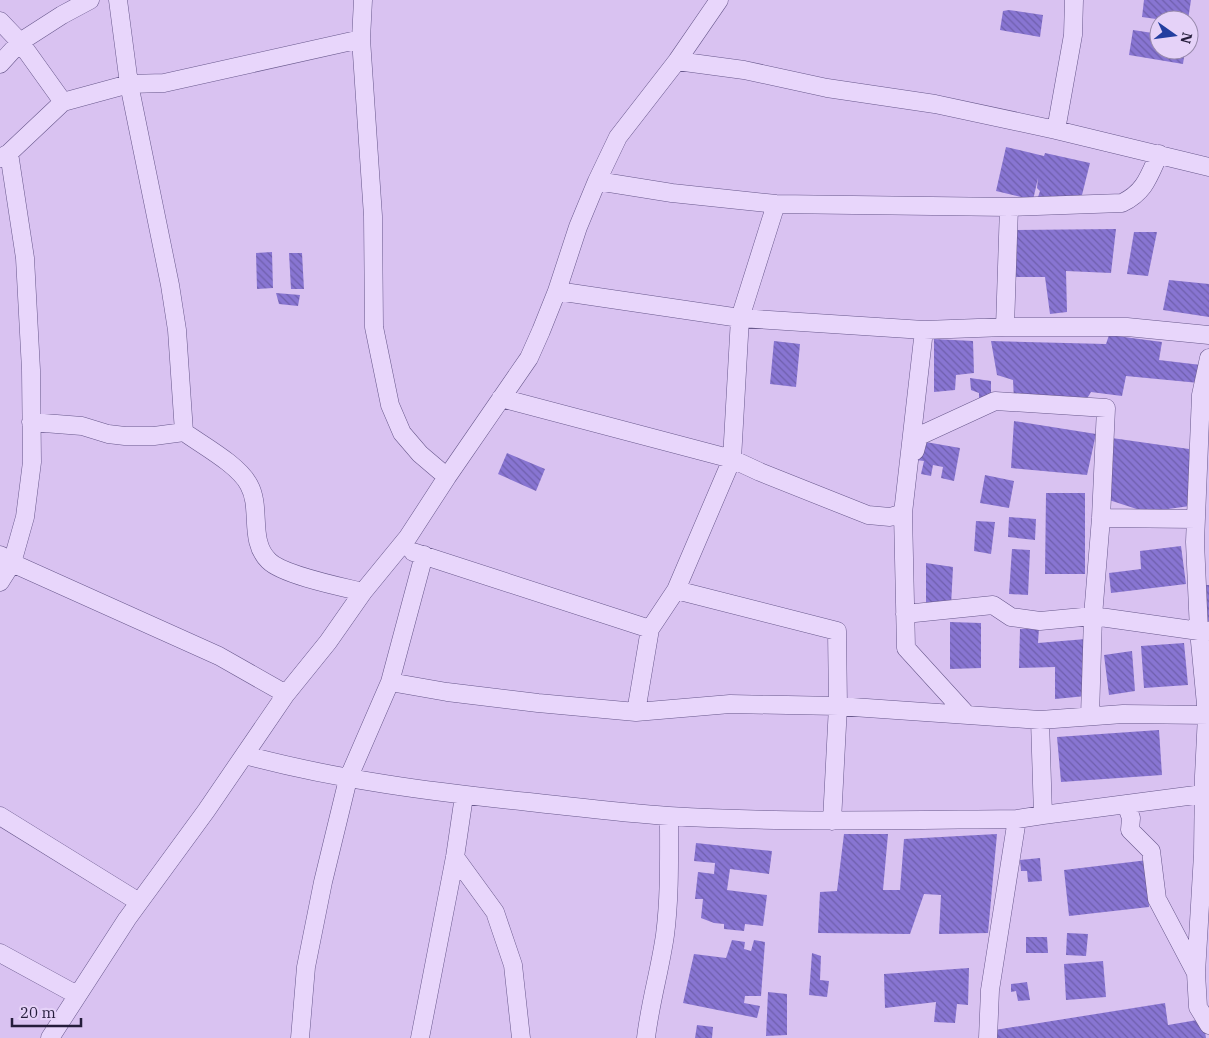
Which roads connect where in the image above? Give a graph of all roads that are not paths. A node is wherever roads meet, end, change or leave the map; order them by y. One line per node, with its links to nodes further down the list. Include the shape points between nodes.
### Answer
1 (90, 0): 8 (street)
2 (118, 0): 11 (street)
3 (363, 0): 7 (street)
4 (719, 0): 9 (street)
5 (1074, 0): 13 (street, via 1073,35)
6 (0, 21): 8 (street)
7 (362, 39): 11 (street, via 164,83); 30 (street, via 373,216 374,327 390,406 402,432 420,454)
8 (20, 42): 10 (street); 12 (street)
9 (677, 61): 13 (street, via 935,104); 17 (street, via 618,137)
10 (0, 64)
11 (129, 84): 12 (street); 28 (street, via 170,285 177,330)
12 (63, 102): 15 (street)
13 (1056, 130): 14 (street)
14 (1159, 154): 16 (street); 19 (street, via 1135,197 1122,203)
15 (4, 156): 27 (street, via 25,258)
16 (1209, 167)
17 (597, 181): 18 (street); 20 (street)
18 (776, 204): 19 (street); 21 (street)
19 (1009, 207): 22 (street)
20 (557, 291): 21 (street); 26 (street, via 529,358)
21 (740, 318): 23 (street); 29 (street)
22 (1005, 327): 23 (street); 24 (street, via 1127,328)
23 (924, 330): 31 (street)
24 (1209, 335)
25 (1209, 358): 33 (street, via 1201,395)
26 (501, 398): 29 (street); 30 (street)
27 (31, 422): 28 (street, via 82,426 125,436); 36 (street, via 32,462 25,518)
28 (184, 432): 39 (street, via 246,478 254,497 257,541 268,560 302,576)
29 (732, 459): 31 (street, via 868,515 890,517); 38 (street)
30 (446, 477): 34 (street)
31 (903, 513): 32 (street, via 919,436 995,401 1106,408); 40 (street)
32 (1100, 518): 33 (street); 41 (street)
33 (1200, 529): 43 (street)
34 (399, 548): 35 (street); 39 (street)
35 (424, 555): 42 (street); 44 (street)
36 (6, 559): 37 (street); 45 (street, via 219,656)
37 (0, 582)
38 (676, 590): 42 (street); 46 (street, via 837,632)
39 (363, 592): 45 (street)
40 (905, 614): 41 (street, via 993,605 1011,617 1040,621); 49 (street, via 906,648)
41 (1092, 616): 43 (street); 50 (street)
42 (650, 629): 47 (street)
43 (1204, 631): 48 (street)
44 (390, 682): 47 (street, via 520,701); 53 (street)
45 (286, 694): 52 (street)
46 (838, 706): 47 (street, via 730,704); 49 (street); 61 (street)
47 (636, 712)
48 (1208, 714): 50 (street); 54 (street)
49 (967, 715): 51 (street)
50 (1090, 716): 51 (street)
51 (1040, 720): 57 (street)
52 (245, 755): 53 (street); 63 (street)
53 (348, 779): 55 (street); 69 (street, via 306,967)
54 (1203, 794): 56 (street); 65 (street)
55 (464, 796): 59 (street); 62 (street)
56 (1126, 804): 57 (street); 65 (street, via 1131,818 1130,830 1151,851 1156,899)
57 (1044, 815): 60 (street)
58 (0, 816): 63 (street)
59 (669, 816): 61 (street); 72 (street, via 670,878 665,936)
60 (1017, 820): 61 (street); 73 (street, via 990,990)
61 (832, 821)
62 (455, 857): 70 (street); 71 (street, via 495,912 513,965)
63 (139, 902): 66 (street)
64 (0, 953): 66 (street)
65 (1196, 973): 67 (street, via 1198,1007)
66 (77, 995): 68 (street)
67 (1209, 1025)
68 (50, 1038)
69 (300, 1038)
70 (420, 1038)
71 (521, 1038)
72 (646, 1038)
73 (988, 1038)

